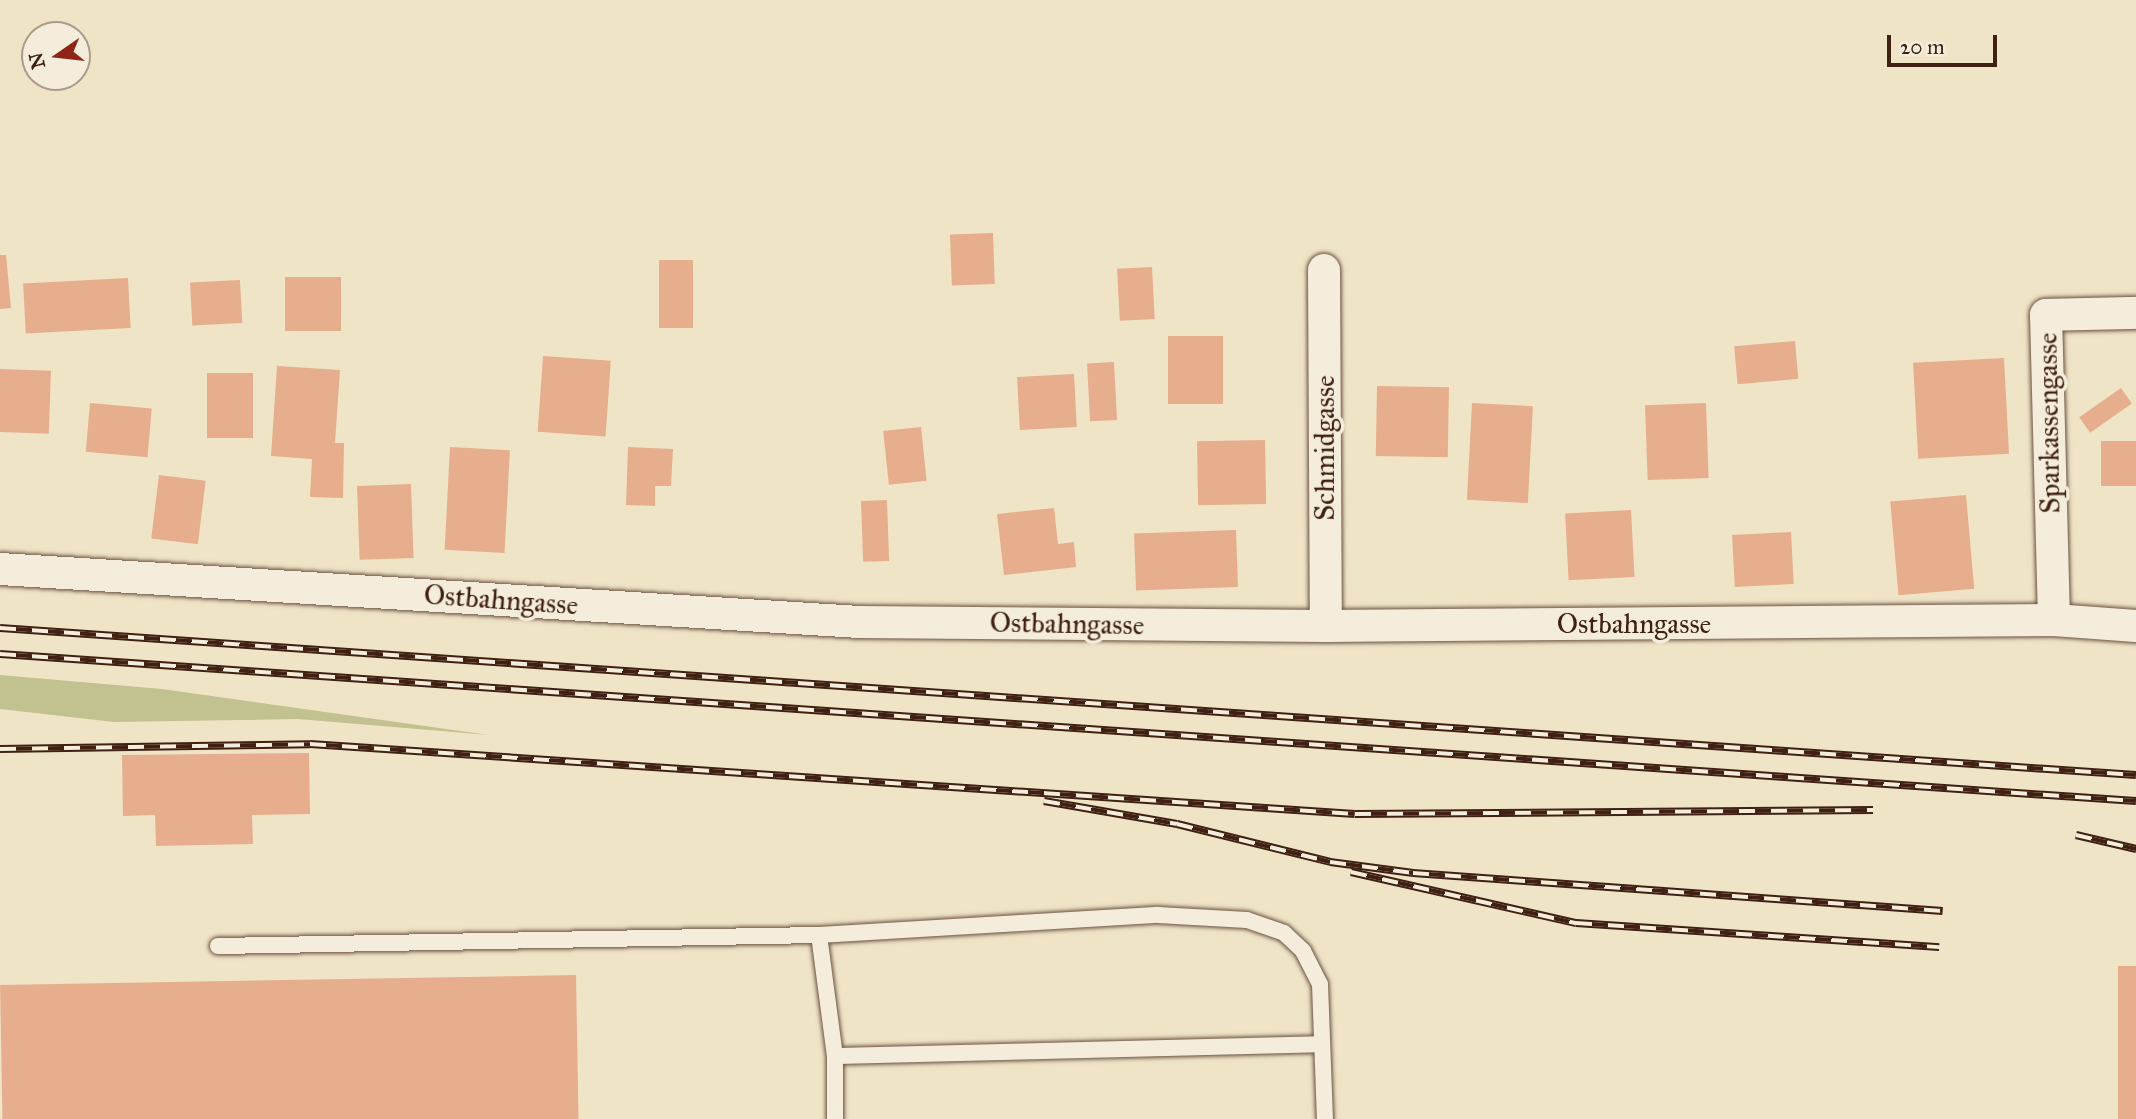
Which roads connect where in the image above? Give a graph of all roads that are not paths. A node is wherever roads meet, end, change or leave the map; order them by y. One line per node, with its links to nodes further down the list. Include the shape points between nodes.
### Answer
1 (1324, 270): 5 (street, Schmidgasse)
2 (2136, 313): 4 (street, Sparkassengasse, via 2046,315)
3 (0, 569): 5 (street, Ostbahngasse, via 859,622)
4 (2054, 620): 5 (street, Ostbahngasse); 6 (street, Ostbahngasse)
5 (1325, 626)
6 (2136, 626)
7 (819, 934): 8 (lane); 9 (lane, via 1158,915 1247,919 1284,933 1303,951 1320,984); 10 (lane)
8 (218, 946)
9 (1322, 1044): 10 (lane); 12 (lane)
10 (835, 1056): 11 (lane)
11 (835, 1119)
12 (1325, 1119)

